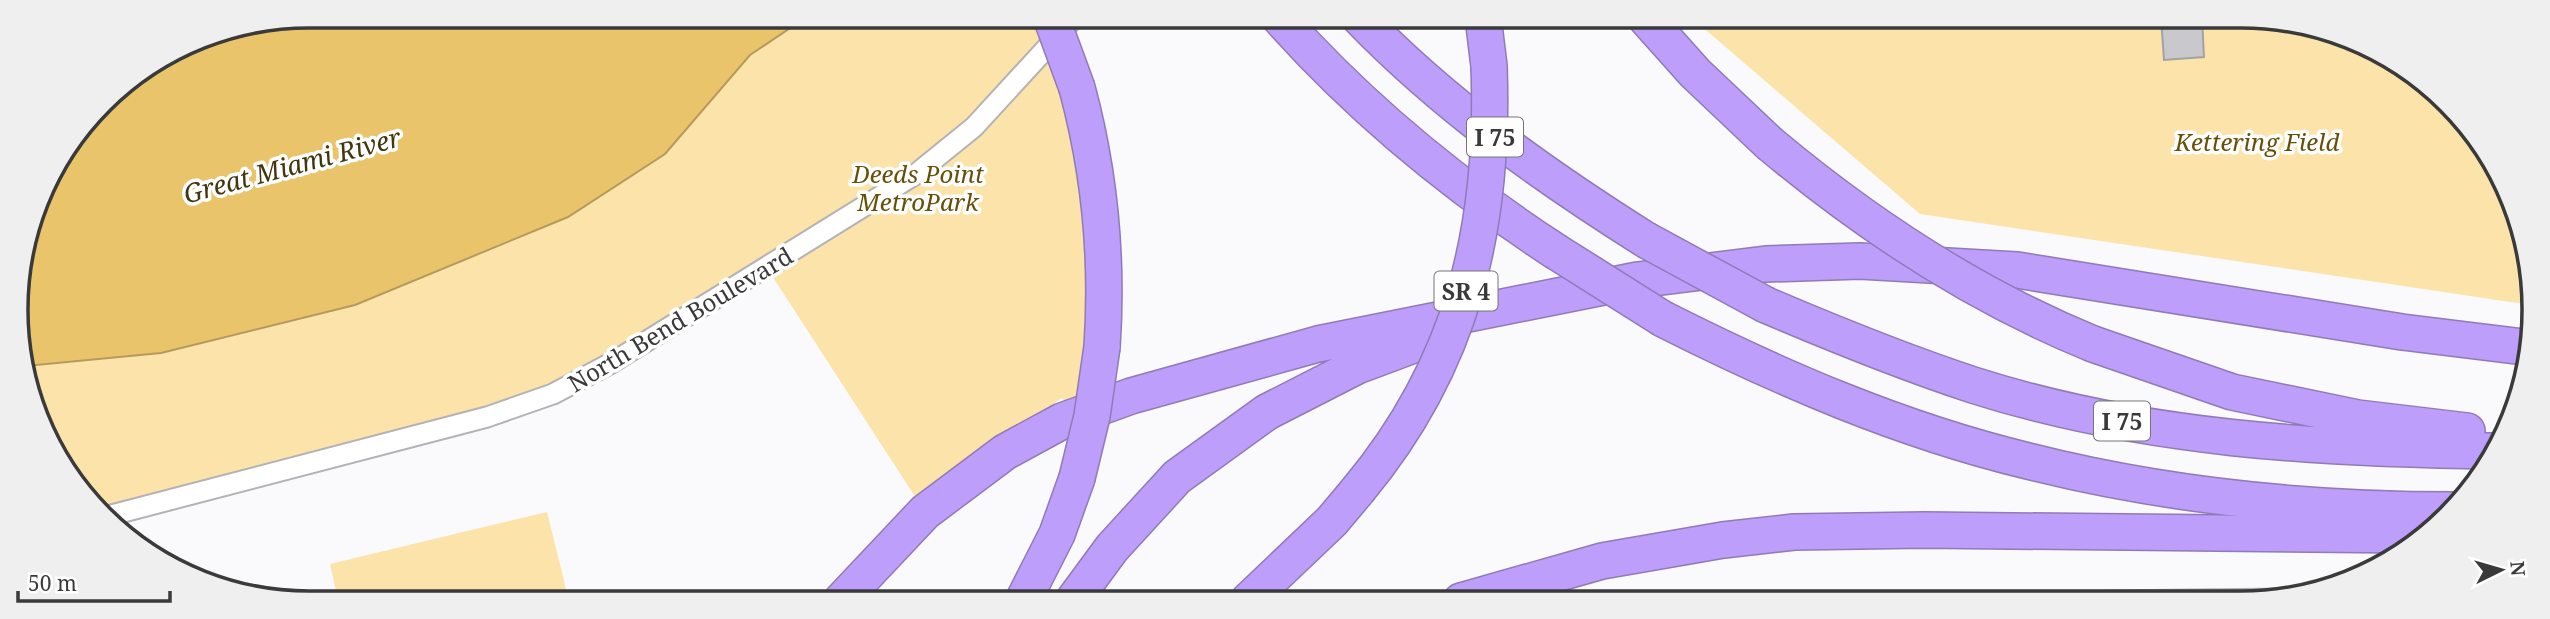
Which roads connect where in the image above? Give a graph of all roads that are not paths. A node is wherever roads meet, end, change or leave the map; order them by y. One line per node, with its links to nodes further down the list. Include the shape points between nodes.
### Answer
1 (1055, 28): 15 (highway, bridge, via 1092,145 1102,216 1102,347 1077,478 1057,534)
2 (1065, 28): 12 (street, North Bend Boulevard, via 974,127 916,174 613,362 553,394 488,417)
3 (1289, 28): 11 (highway, I 75, bridge, via 1341,82 1487,206 1663,319 1850,404 2028,461 2222,496 2324,506)
4 (1371, 28): 10 (highway, I 75, bridge, via 1422,77 1512,150 1646,240 1766,305 1898,359 1975,385 2174,431 2303,445)
5 (1484, 28): 17 (highway, SR 4, bridge, via 1489,66 1488,180 1465,296 1423,395 1388,453 1332,521)
6 (1654, 28): 9 (highway, bridge, via 1695,74 1769,143 1915,254 2013,309 2092,344 2232,392 2358,418)
7 (1540, 298): 8 (highway, via 1766,264 1860,261 2017,270); 14 (highway, via 1318,344 1132,396 1062,421 1005,452 925,512); 16 (highway, via 1357,366 1267,412 1177,477 1112,548)
8 (2520, 347)
9 (2493, 434)
10 (2484, 451)
11 (2439, 510)
12 (116, 514)
13 (2409, 535): 18 (highway, via 1794,532 1602,561)
14 (850, 591)
15 (1028, 591)
16 (1080, 591)
17 (1258, 591)
18 (1496, 591)

